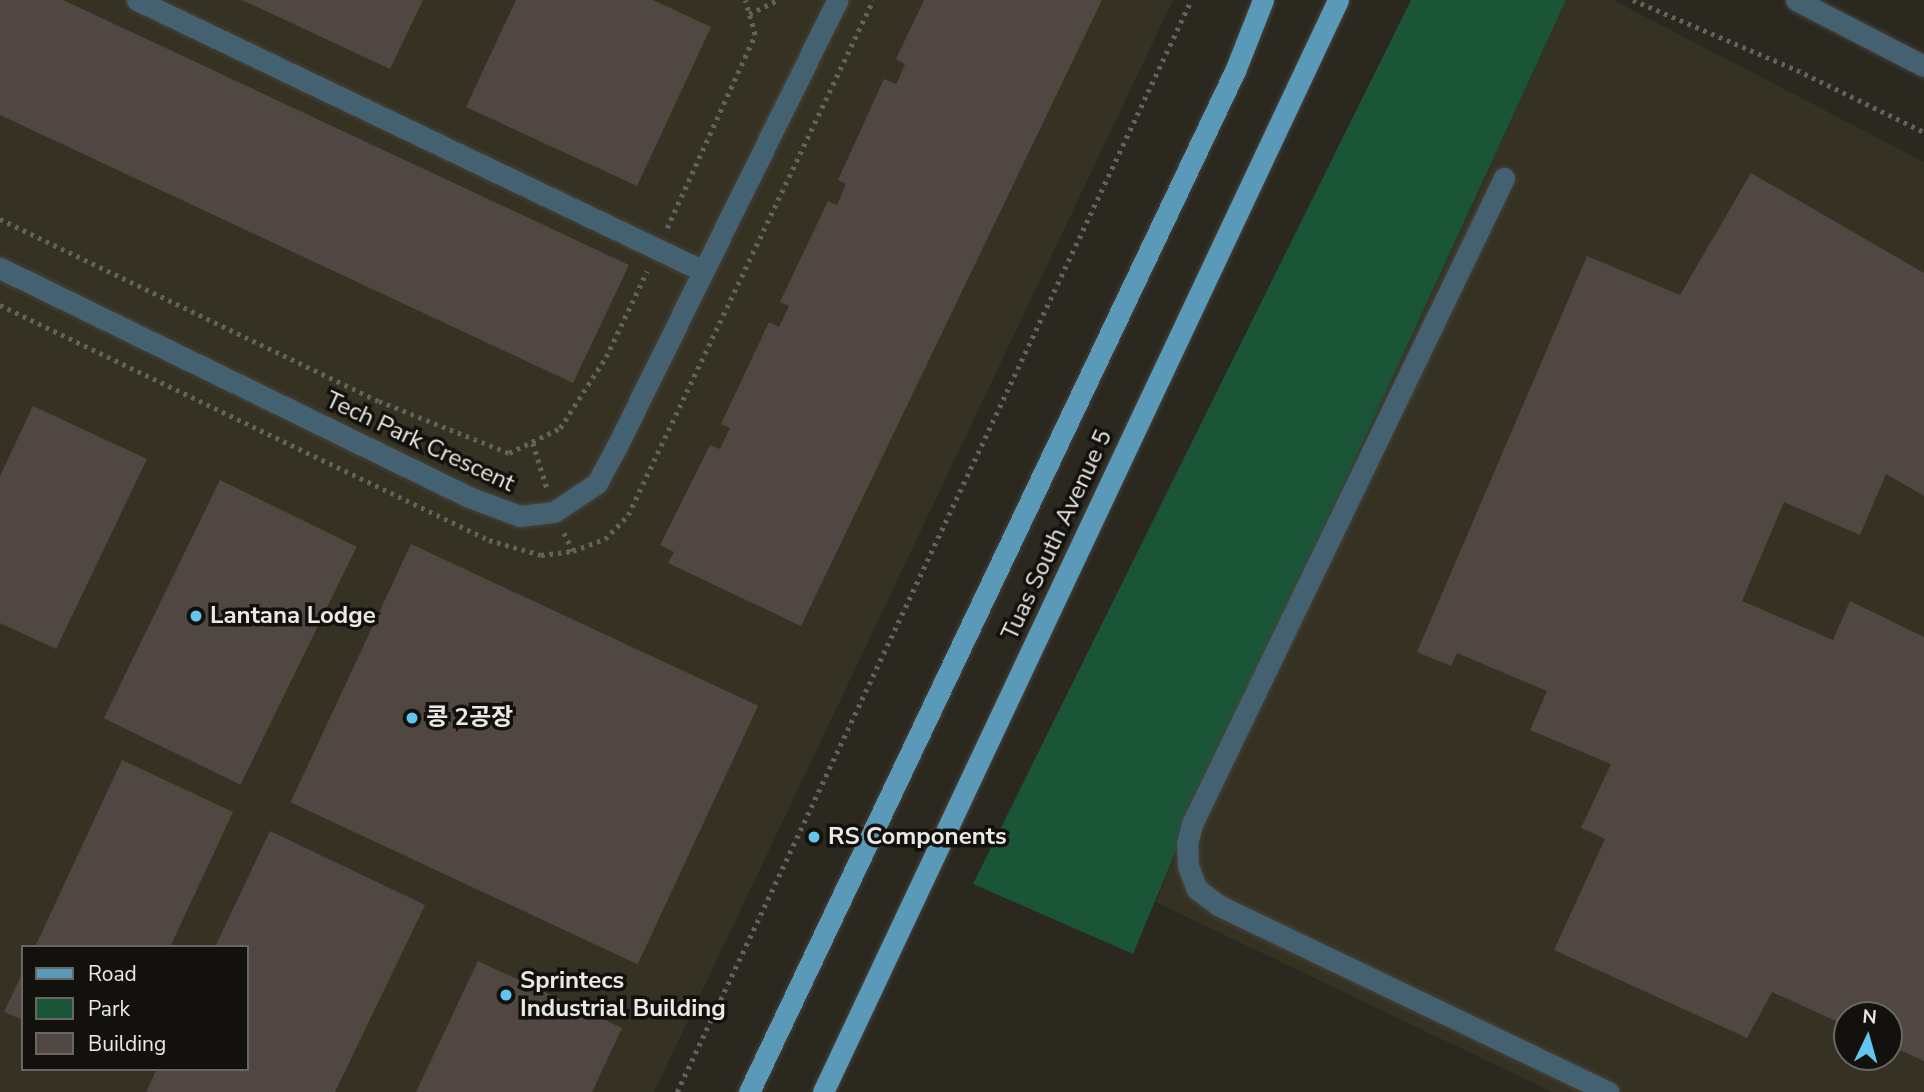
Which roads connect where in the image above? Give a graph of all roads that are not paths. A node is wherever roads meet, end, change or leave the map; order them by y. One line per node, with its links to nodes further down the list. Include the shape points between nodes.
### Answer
1 (137, 0): 9 (street)
2 (837, 0): 9 (street, Tech Park Crescent)
3 (1263, 0): 10 (main road, Tuas South Avenue 5, via 1235,71)
4 (1338, 0): 11 (main road, Tuas South Avenue 5)
5 (1796, 0): 6 (street)
6 (1924, 66)
7 (1504, 178): 12 (street, via 1192,824 1188,866 1197,889 1218,905)
8 (0, 268): 9 (street, Tech Park Crescent, via 468,497 520,516 555,512 597,483)
9 (701, 270)
10 (749, 1092)
11 (823, 1092)
12 (1609, 1092)

